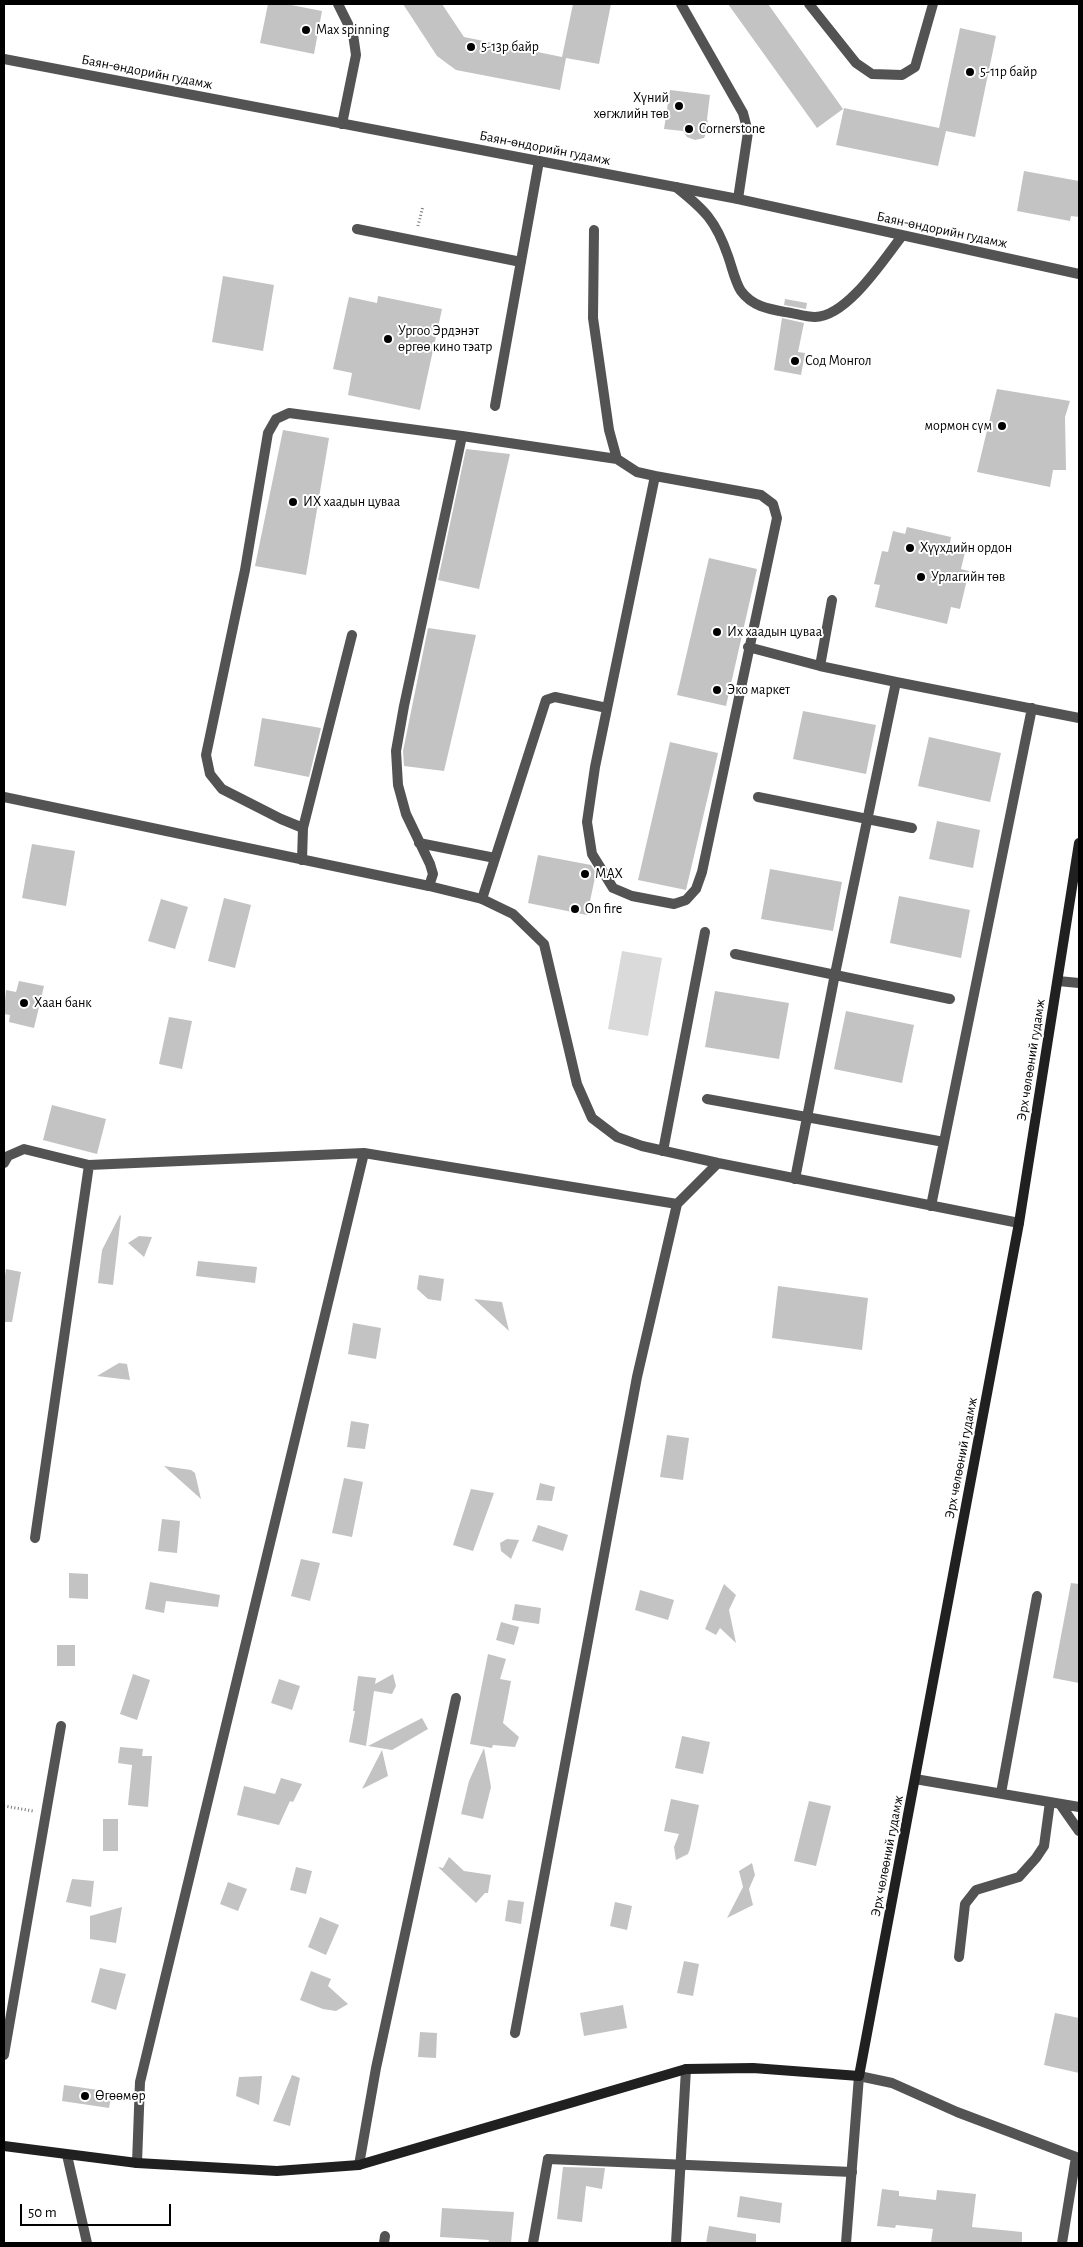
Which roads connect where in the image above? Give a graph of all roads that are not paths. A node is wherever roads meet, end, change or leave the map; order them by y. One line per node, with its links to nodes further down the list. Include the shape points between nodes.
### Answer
1 (338, 4): 6 (street, via 353,34 356,54)
2 (681, 4): 9 (street, via 743,113 748,132)
3 (809, 4): 4 (street, via 856,63 872,74 902,76 915,67)
4 (933, 4)
5 (4, 59): 6 (street, Баян-өндорийн гудамж)
6 (342, 124): 7 (street, Баян-өндорийн гудамж)
7 (539, 161): 8 (street, Баян-өндорийн гудамж); 13 (street)
8 (676, 187): 9 (street, Баян-өндорийн гудамж); 12 (street, via 700,206 716,225 740,290 748,299 769,310 816,317 826,314 857,292)
9 (738, 199): 12 (street, Баян-өндорийн гудамж)
10 (357, 229): 13 (street)
11 (594, 230): 17 (street, via 592,318 609,430)
12 (902, 236): 14 (street, Баян-өндорийн гудамж)
13 (521, 262): 15 (street)
14 (1079, 274)
15 (495, 406)
16 (462, 436): 17 (street); 30 (street, via 289,413 276,419 268,433 245,570 206,755 210,774 222,790); 32 (street, via 396,752 398,785)
17 (617, 459): 18 (street, via 637,472)
18 (655, 476): 21 (street, via 761,496 773,504 777,518 774,536); 24 (street)
19 (832, 600): 22 (street)
20 (352, 635): 30 (street)
21 (748, 647): 22 (street); 24 (street, via 702,872 696,889 686,900 674,904 632,896 613,888 592,854 587,822)
22 (820, 666): 23 (street)
23 (896, 682): 25 (street); 29 (street)
24 (607, 708): 34 (street, via 555,697 546,700)
25 (1032, 708): 26 (street); 46 (street)
26 (1079, 718)
27 (4, 797): 35 (street)
28 (758, 797): 29 (street)
29 (867, 819): 31 (street); 40 (street)
30 (303, 828): 35 (street)
31 (912, 828)
32 (419, 843): 34 (street); 36 (street, via 432,874)
33 (1079, 844): 41 (main road, Эрх чөлөөний гудамж)
34 (495, 858): 37 (street)
35 (302, 860): 36 (street)
36 (429, 886): 37 (street)
37 (482, 899): 47 (street, via 513,914 544,944 577,1084 592,1118 617,1137)
38 (705, 932): 47 (street)
39 (735, 954): 40 (street)
40 (835, 974): 43 (street); 45 (street)
41 (1058, 981): 42 (street); 55 (main road, Эрх чөлөөний гудамж)
42 (1079, 983)
43 (950, 999)
44 (707, 1099): 45 (street)
45 (806, 1117): 46 (street); 52 (street)
46 (944, 1142): 54 (street)
47 (663, 1151): 50 (street)
48 (364, 1153): 51 (street); 53 (street); 73 (street, via 140,2082)
49 (4, 1163): 51 (street, via 8,1156 24,1149)
50 (718, 1163): 52 (street); 53 (street)
51 (89, 1165): 56 (street)
52 (795, 1179): 54 (street)
53 (677, 1204): 66 (street, via 638,1377)
54 (931, 1206): 55 (street)
55 (1019, 1223): 60 (main road, Эрх чөлөөний гудамж)
56 (35, 1538)
57 (1037, 1596): 61 (street)
58 (456, 1698): 74 (street, via 376,2068)
59 (61, 1726): 67 (street)
60 (916, 1779): 61 (street); 69 (main road, Эрх чөлөөний гудамж)
61 (1001, 1794): 62 (street)
62 (1055, 1803): 63 (street); 64 (street); 65 (street, via 1044,1846 1036,1858 1019,1877 976,1890 966,1904)
63 (1079, 1807)
64 (1079, 1832)
65 (959, 1957)
66 (515, 2033)
67 (4, 2055)
68 (686, 2069): 69 (main road, via 753,2068); 74 (main road); 75 (street)
69 (859, 2076): 72 (street, via 892,2083); 76 (street)
70 (4, 2146): 71 (main road)
71 (67, 2155): 73 (main road); 77 (street)
72 (1077, 2158): 81 (street)
73 (136, 2163): 74 (main road, via 278,2172)
74 (359, 2165)
75 (679, 2166): 76 (street); 78 (street, via 548,2159); 79 (street)
76 (852, 2172): 80 (street)
77 (87, 2243)
78 (533, 2243)
79 (676, 2243)
80 (846, 2243)
81 (1062, 2243)

